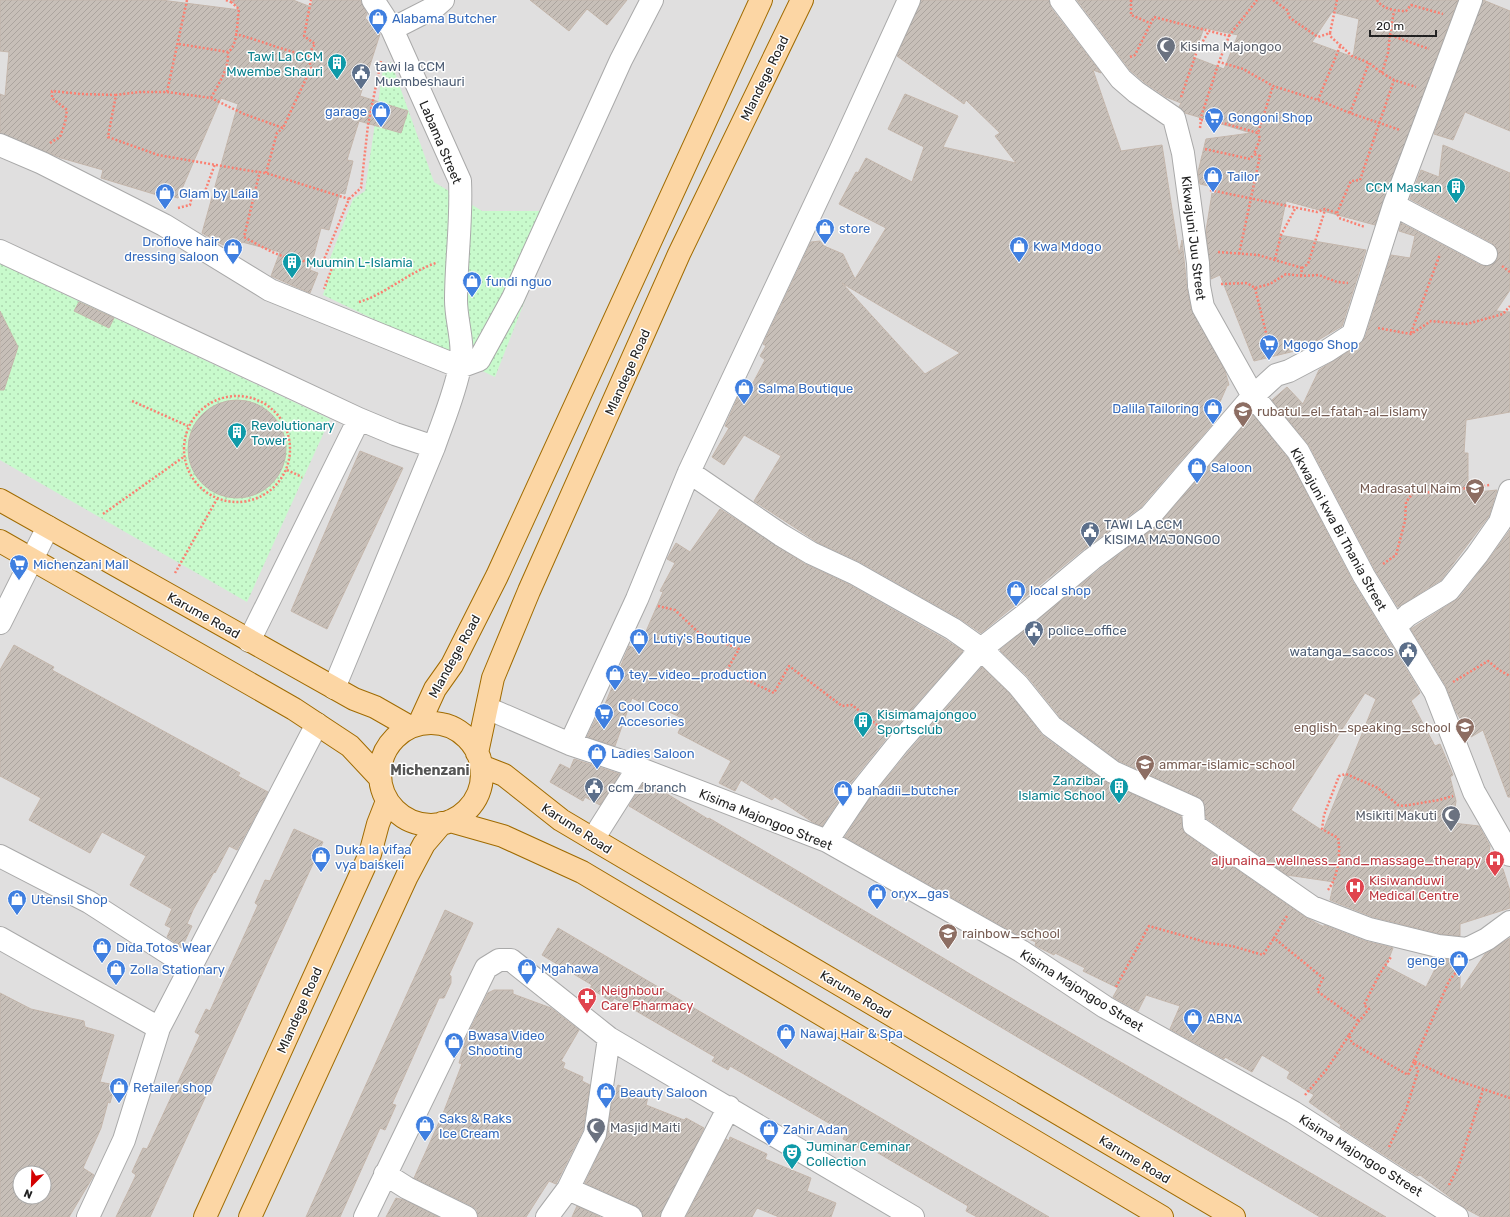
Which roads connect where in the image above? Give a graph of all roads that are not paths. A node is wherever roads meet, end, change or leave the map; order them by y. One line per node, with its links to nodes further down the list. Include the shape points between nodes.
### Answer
1 (373, 0): 9 (street, Labama Street)
2 (443, 0): 9 (street, via 435,7)
3 (652, 0): 16 (street, via 621,60 513,298 479,360)
4 (761, 0): 12 (main road, Mlandege Road)
5 (802, 0): 14 (main road, Mlandege Road)
6 (909, 0): 20 (street)
7 (1061, 0): 17 (street, Kikwajuni Juu Street, via 1121,79 1174,118 1183,153 1203,307)
8 (1468, 8): 11 (street)
9 (392, 29): 16 (street, Labama Street, via 460,182 462,207 457,252 456,302 462,349)
10 (0, 145): 16 (street, via 42,163 164,225 270,290)
11 (1394, 205): 15 (street); 17 (street, via 1353,334 1341,344 1276,375)
12 (650, 242): 14 (main road); 33 (main road, Mlandege Road, via 497,576 452,665)
13 (0, 252): 18 (street)
14 (679, 254): 31 (main road, Mlandege Road, via 499,661)
15 (1486, 254)
16 (460, 367): 19 (street, Labama Street)
17 (1253, 396): 27 (street, Kikwajuni kwa Bi Thania Street, via 1298,451 1364,576); 29 (street, via 1150,516 1092,559)
18 (359, 418): 19 (street); 28 (street)
19 (434, 447): 30 (street, Labama Street)
20 (689, 472): 29 (street, via 781,535 953,629); 34 (street, via 637,600)
21 (1503, 487): 27 (street, via 1500,522 1477,555 1448,590 1408,615)
22 (0, 500): 23 (main road, Karume Road)
23 (48, 527): 25 (street); 28 (main road, Karume Road)
24 (0, 541): 25 (main road)
25 (32, 559): 26 (street); 32 (main road)
26 (0, 623)
27 (1395, 627): 42 (street, Kikwajuni kwa Bi Thania Street, via 1435,692 1474,792)
28 (249, 641): 30 (main road, Karume Road)
29 (981, 649): 41 (street, via 899,742 859,793); 44 (street, via 1018,685 1051,726 1113,772 1193,808 1194,825 1305,902 1369,929 1438,946 1467,949 1487,939)
30 (334, 688): 33 (main road, Karume Road)
31 (487, 708): 34 (street, Kisima Majongoo Street); 35 (main road, Mlandege Road)
32 (317, 724): 37 (main road, via 350,746); 46 (street)
33 (414, 726): 35 (main road, via 439,723 448,726 466,737); 37 (main road, via 398,735 388,746 380,764)
34 (570, 744): 36 (street, Kisima Majongoo Street)
35 (479, 760): 39 (main road, via 480,788 476,798 463,814); 40 (main road, Karume Road, via 561,820)
36 (638, 768): 40 (street); 41 (street, Kisima Majongoo Street)
37 (379, 778): 38 (main road)
38 (387, 800): 39 (main road, via 408,820 427,825); 53 (main road, Mlandege Road, via 370,854)
39 (446, 822): 54 (main road, via 424,844 407,876); 61 (main road, via 503,836 582,872)
40 (593, 839): 62 (main road, Karume Road)
41 (827, 841): 63 (street, Kisima Majongoo Street, via 1020,952 1105,1007 1293,1112)
42 (1510, 855)
43 (0, 856): 46 (street, via 90,902)
44 (1510, 922)
45 (0, 938): 47 (street)
46 (190, 966): 47 (street)
47 (159, 1028): 52 (street, via 124,1140)
48 (609, 1038): 49 (street); 50 (street, via 511,960 499,960 486,968); 51 (street, via 596,1134)
49 (729, 1107): 59 (street); 60 (street)
50 (385, 1174): 55 (street); 56 (street, via 407,1188)
51 (568, 1189): 57 (street); 58 (street)
52 (88, 1217)
53 (205, 1217)
54 (250, 1217)
55 (365, 1217)
56 (466, 1217)
57 (547, 1217)
58 (631, 1217)
59 (672, 1217)
60 (913, 1217)
61 (1162, 1217)
62 (1234, 1217)
63 (1457, 1217)

